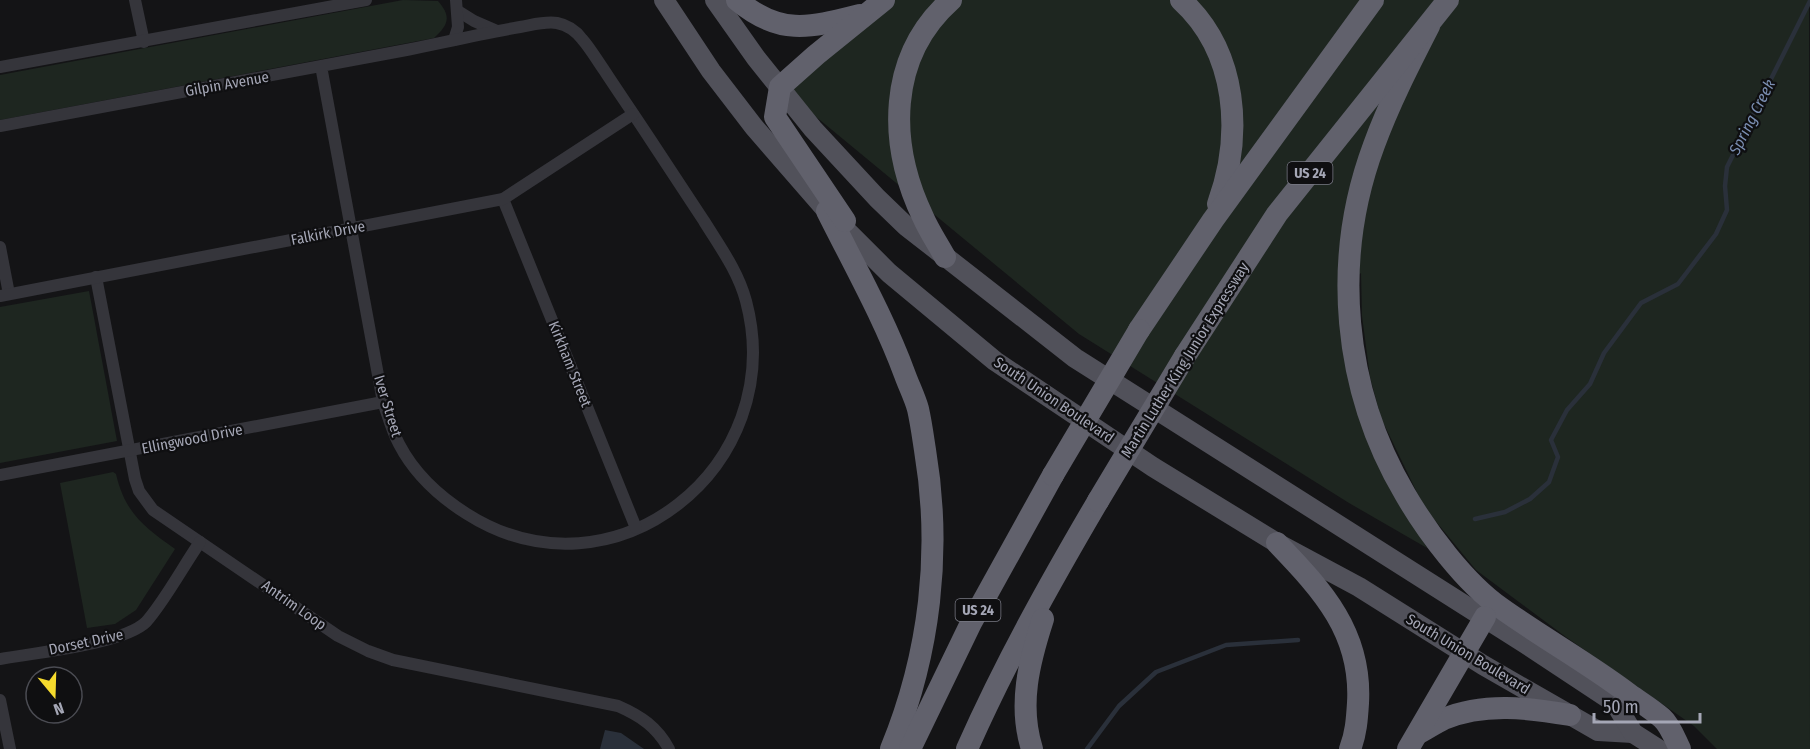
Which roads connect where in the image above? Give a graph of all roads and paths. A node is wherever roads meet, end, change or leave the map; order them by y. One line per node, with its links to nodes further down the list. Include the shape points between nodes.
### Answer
1 (135, 0): 17 (street)
2 (366, 0): 10 (street)
3 (664, 0): 24 (main road, South Union Boulevard, via 711,71)
4 (715, 0): 20 (main road)
5 (737, 0): 12 (highway, via 769,22 803,27)
6 (951, 0): 29 (highway, via 931,23 911,57 903,81 898,126 912,190)
7 (1181, 0): 25 (highway, via 1214,43 1230,88 1234,115 1230,157)
8 (1373, 0): 25 (highway, US 24)
9 (1448, 0): 14 (highway, Martin Luther King Junior Expressway / US 24)
10 (310, 5): 17 (street)
11 (457, 6): 15 (street, via 474,21); 16 (street)
12 (875, 7): 20 (highway)
13 (566, 26): 15 (street, Gilpin Avenue, via 546,23); 21 (street, Iver Street, via 583,40)
14 (1429, 26): 38 (highway, Martin Luther King Junior Expressway / US 24, bridge, via 1276,214); 54 (highway, via 1373,148 1349,246 1349,328 1369,420 1417,516 1469,578 1499,607 1664,719)
15 (497, 31): 16 (street, Gilpin Avenue)
16 (454, 40): 18 (street, Gilpin Avenue)
17 (144, 42): 19 (street)
18 (321, 66): 22 (street, Gilpin Avenue); 26 (street, Iver Street)
19 (0, 67)
20 (780, 87): 27 (highway, via 775,117); 29 (main road, via 877,198)
21 (633, 114): 23 (street, Falkirk Drive); 35 (street, Iver Street, via 738,278 750,315 754,359 740,425 717,466 690,497)
22 (0, 126)
23 (503, 199): 26 (street, Falkirk Drive); 35 (street, Kirkham Street)
24 (827, 211): 27 (main road, South Union Boulevard); 48 (highway, via 891,335 918,410 929,476 934,538 931,598 908,698)
25 (1213, 220): 49 (highway, US 24, bridge, via 1139,330 1053,475 971,623)
26 (350, 228): 30 (street, Falkirk Drive); 32 (street, Iver Street)
27 (861, 245): 37 (main road, South Union Boulevard, via 995,361 1153,467)
28 (0, 247): 31 (street)
29 (945, 257): 39 (main road, via 1075,358)
30 (96, 277): 31 (street, Falkirk Drive); 33 (street, Antrim Loop)
31 (4, 295)
32 (383, 402): 33 (street, Ellingwood Drive); 35 (street, Iver Street, via 411,463 441,495 474,519 531,540 554,542 592,541)
33 (130, 450): 34 (street, Ellingwood Drive); 36 (street, Antrim Loop, via 135,478 146,501 164,519)
34 (0, 475)
35 (636, 528)
36 (200, 542): 41 (street, Dorset Drive, via 155,610 134,631); 47 (street, Antrim Loop, via 338,636 368,651 393,660 618,706 652,725)
37 (1277, 543): 40 (main road, South Union Boulevard, via 1359,587); 52 (highway, via 1322,591 1348,634 1359,696)
38 (1059, 566): 50 (highway, Martin Luther King Junior Expressway / US 24, via 992,693); 51 (highway, via 1028,670 1025,720)
39 (1485, 617): 40 (highway); 44 (main road, via 1616,703)
40 (1465, 653): 43 (main road, South Union Boulevard); 45 (highway)
41 (0, 659)
42 (0, 700): 46 (street)
43 (1570, 714): 44 (main road, South Union Boulevard, via 1598,730); 45 (highway, via 1507,708 1474,711 1445,719)
44 (1633, 732): 53 (main road)
45 (1414, 741)
46 (10, 749)
47 (669, 749)
48 (891, 749)
49 (910, 749)
50 (968, 749)
51 (1032, 749)
52 (1350, 749)
53 (1658, 749)
54 (1680, 749)

